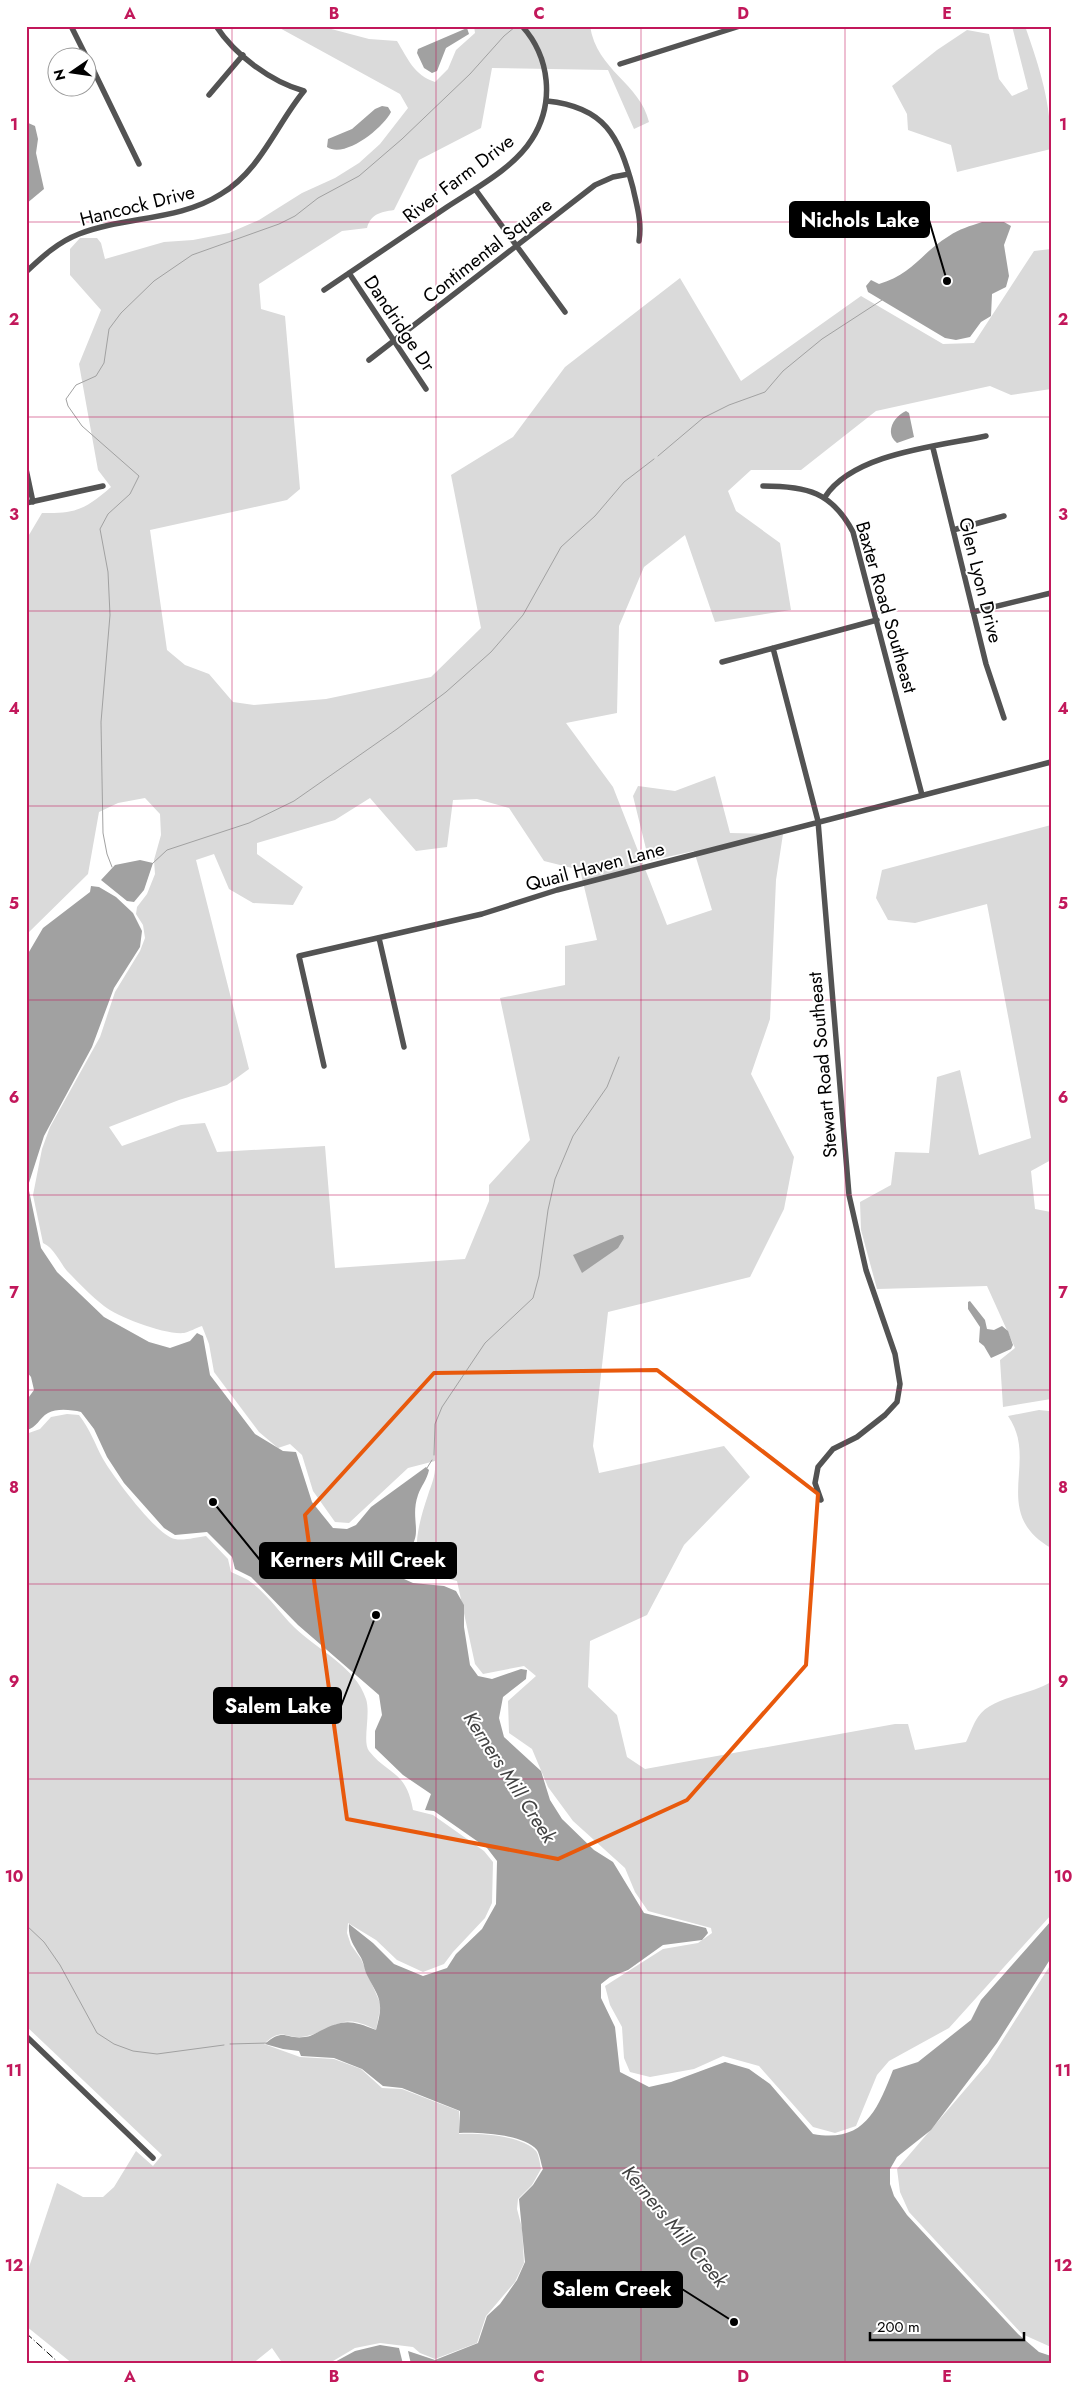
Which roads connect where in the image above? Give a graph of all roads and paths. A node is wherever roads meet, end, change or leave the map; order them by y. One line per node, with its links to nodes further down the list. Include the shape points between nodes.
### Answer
1 (71, 26): 5 (street)
2 (216, 26): 6 (street)
3 (522, 26): 10 (street, River Farm Drive, via 539,50)
4 (740, 26): 7 (street)
5 (82, 48)
6 (243, 56): 9 (street); 16 (street, Hancock Drive, via 304,91 251,168 222,193 193,208 78,234 55,247)
7 (620, 64)
8 (98, 80): 11 (street)
9 (209, 95)
10 (547, 101): 12 (street, via 575,106 599,120 615,137); 13 (street, River Farm Drive, via 540,124 524,149)
11 (139, 164)
12 (629, 174): 14 (street, via 642,224); 15 (street, Contimental Square, via 595,185)
13 (474, 189): 15 (street); 17 (street, River Farm Drive)
14 (639, 240)
15 (516, 246): 19 (street); 20 (street, Contimental Square)
16 (26, 272)
17 (349, 274): 18 (street, River Farm Drive); 20 (street, Dandridge Dr)
18 (324, 290)
19 (565, 312)
20 (393, 342): 21 (street, Contimental Square); 22 (street, Dandridge Dr)
21 (369, 360)
22 (426, 389)
23 (986, 436): 24 (street)
24 (933, 448): 28 (street, via 887,457 867,465 848,475); 32 (street, Glen Lyon Drive)
25 (26, 469): 29 (street)
26 (103, 486): 29 (street)
27 (763, 486): 28 (street, Baxter Road Southeast, via 792,486)
28 (825, 496): 35 (street, Baxter Road Southeast, via 845,517 853,532)
29 (33, 502): 30 (street)
30 (26, 503)
31 (1004, 516): 32 (street)
32 (953, 530): 34 (street, Glen Lyon Drive)
33 (1051, 593): 34 (street)
34 (973, 612): 38 (street, Glen Lyon Drive)
35 (877, 620): 36 (street); 40 (street, Baxter Road Southeast)
36 (773, 648): 37 (street); 41 (street, Stewart Road Southeast)
37 (722, 662)
38 (1004, 718)
39 (1051, 762): 40 (street)
40 (922, 796): 41 (street)
41 (818, 821): 42 (street, Quail Haven Lane, via 557,890 482,914); 45 (street, Stewart Road Southeast, via 849,1195 866,1270 894,1354 900,1384 897,1402 885,1415 857,1437 833,1449 818,1467 816,1483)
42 (379, 938): 43 (street); 44 (street, Quail Haven Lane, via 299,956)
43 (404, 1047)
44 (324, 1066)
45 (821, 1500)
46 (26, 2036): 47 (street)
47 (153, 2158)

